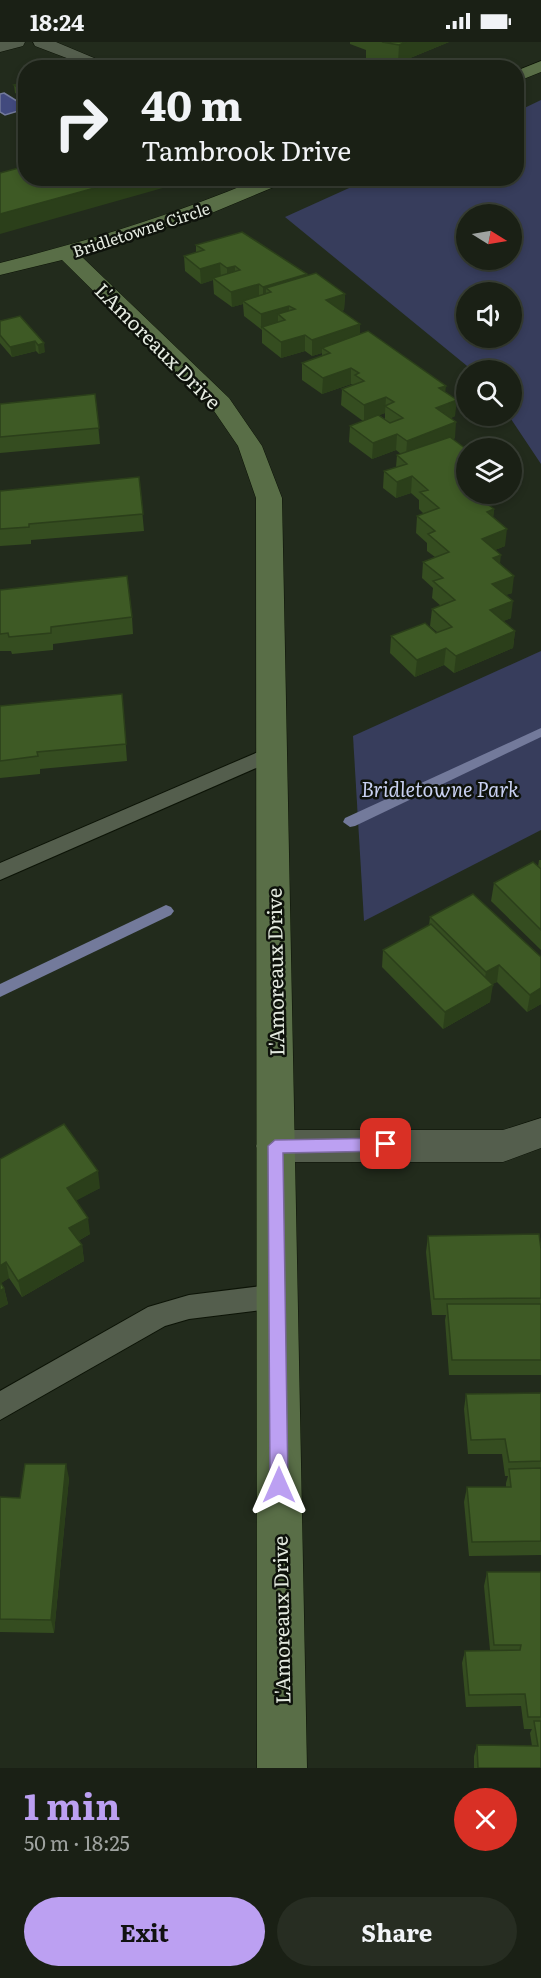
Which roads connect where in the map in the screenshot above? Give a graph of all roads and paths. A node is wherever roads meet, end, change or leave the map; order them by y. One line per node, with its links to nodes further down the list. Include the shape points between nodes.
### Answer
1 (17, 42): 3 (street)
2 (41, 42): 4 (street)
3 (0, 47)
4 (89, 60)
5 (541, 66): 6 (street)
6 (524, 73)
7 (260, 186): 8 (street, Bridletowne Circle, via 207,208)
8 (66, 253): 9 (street, Bridletowne Circle); 10 (street, L'Amoreaux Drive, via 221,404 250,446 269,498)
9 (0, 269)
10 (272, 753): 11 (lane); 13 (street, L'Amoreaux Drive)
11 (0, 872)
12 (541, 1133): 13 (street, via 503,1146)
13 (275, 1146): 14 (street, L'Amoreaux Drive)
14 (277, 1296): 15 (lane, via 189,1307 158,1316); 16 (street, L'Amoreaux Drive)
15 (0, 1406)
16 (282, 1768)

